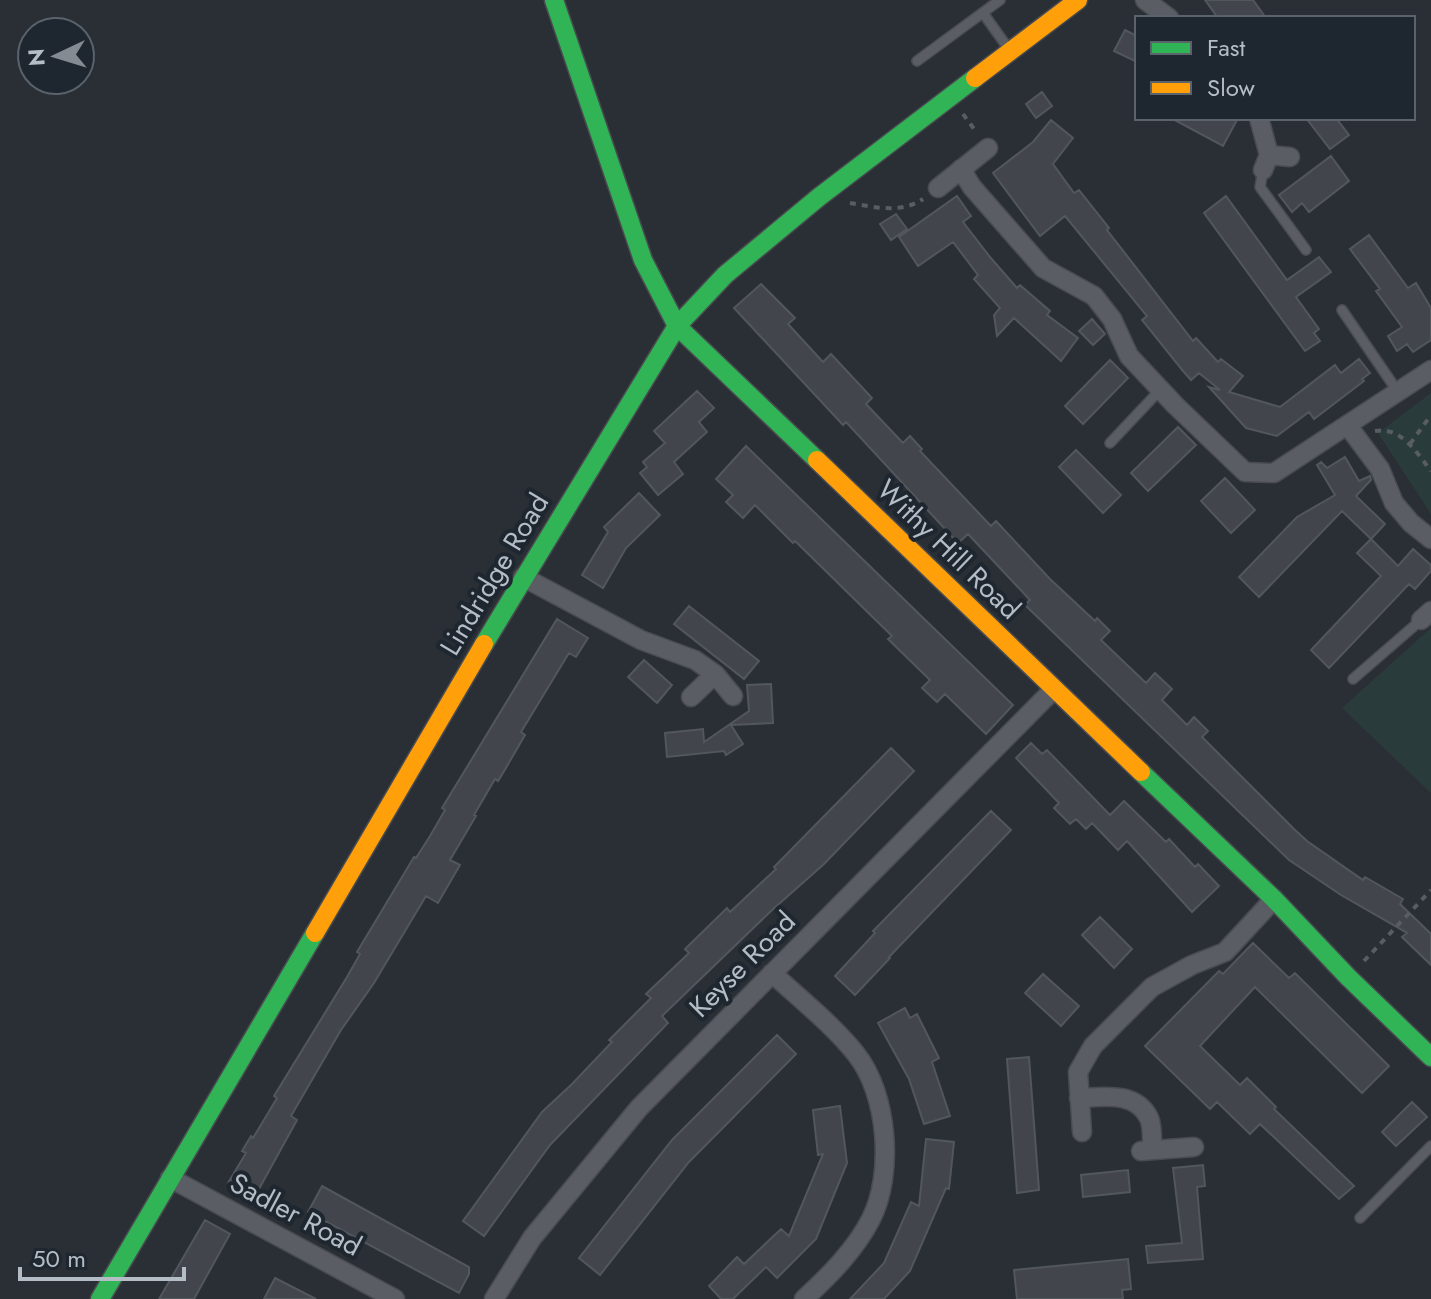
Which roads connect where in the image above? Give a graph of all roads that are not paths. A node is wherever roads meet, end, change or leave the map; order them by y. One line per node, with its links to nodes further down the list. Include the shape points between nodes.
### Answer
1 (554, 0): 17 (street, Withy Hill Road, via 643,260)
2 (1000, 0): 5 (lane)
3 (1078, 0): 7 (street, Lindridge Road)
4 (1145, 0): 6 (street)
5 (983, 13): 7 (lane); 8 (lane)
6 (1166, 16)
7 (1010, 51): 17 (street, Lindridge Road, via 819,197 725,275)
8 (917, 61)
9 (1259, 120): 12 (street)
10 (988, 148): 13 (street)
11 (1290, 157): 12 (street)
12 (1266, 163): 15 (lane, via 1260,187)
13 (961, 169): 14 (street); 19 (street, via 1043,268 1094,296 1129,356)
14 (938, 188)
15 (1306, 250)
16 (1342, 310): 20 (lane)
17 (677, 326): 24 (street, Lindridge Road); 28 (street, Withy Hill Road)
18 (1431, 370): 20 (street)
19 (1160, 390): 21 (street, via 1245,472 1274,473); 22 (lane)
20 (1398, 392): 21 (street)
21 (1350, 425): 23 (street, via 1380,469 1394,503)
22 (1110, 443)
23 (1431, 539)
24 (523, 577): 26 (street); 38 (street, Lindridge Road)
25 (1426, 615): 27 (lane)
26 (715, 674): 29 (street); 30 (street)
27 (1353, 679)
28 (1054, 689): 31 (street, Withy Hill Road); 32 (street, Keyse Road)
29 (733, 696)
30 (691, 697)
31 (1274, 899): 33 (street, Withy Hill Road); 34 (street, via 1225,952 1152,987 1129,1007 1093,1046 1078,1072)
32 (772, 973): 42 (street, Keyse Road, via 584,1172 532,1238); 43 (street, via 856,1054 870,1076 883,1120 883,1169 872,1218 854,1247)
33 (1431, 1057)
34 (1079, 1098): 35 (street); 37 (street, via 1117,1096 1141,1106 1151,1120 1147,1151)
35 (1082, 1132)
36 (1431, 1146): 39 (lane)
37 (1194, 1147)
38 (170, 1178): 40 (street, Lindridge Road); 41 (street, Sadler Road)
39 (1360, 1218)
40 (100, 1299)
41 (395, 1299)
42 (494, 1299)
43 (804, 1299)

